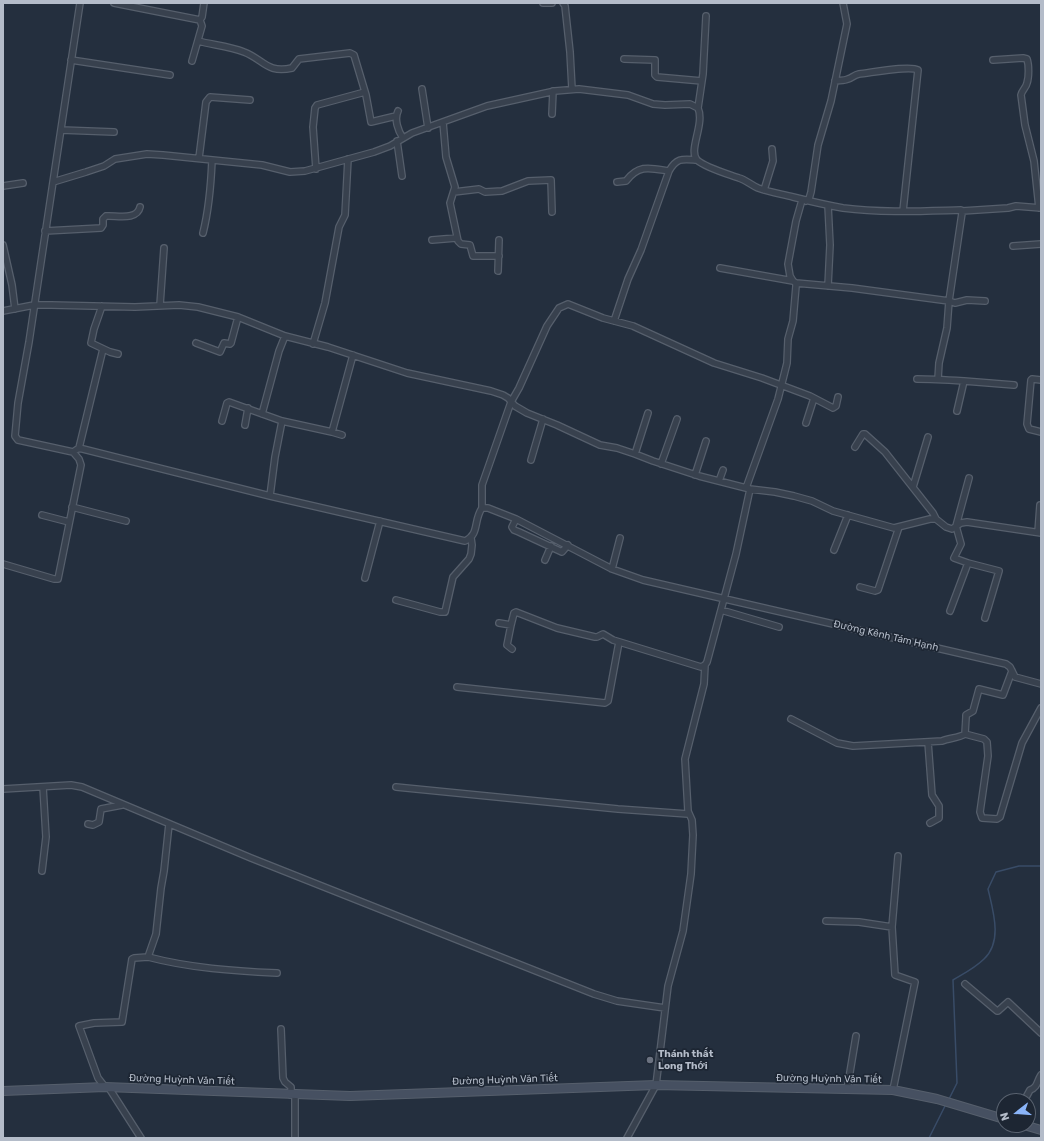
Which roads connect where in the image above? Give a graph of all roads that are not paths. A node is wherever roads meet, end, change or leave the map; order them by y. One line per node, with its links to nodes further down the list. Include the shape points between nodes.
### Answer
1 (80, 3): 12 (street)
2 (114, 3): 9 (street)
3 (204, 3): 9 (street)
4 (543, 3): 5 (street)
5 (552, 3)
6 (563, 3): 18 (street)
7 (843, 3): 17 (street, via 847,24)
8 (706, 16): 16 (street)
9 (200, 20): 10 (street, via 202,26)
10 (198, 41): 14 (street); 21 (street, via 243,51 266,66 279,70 292,68 299,59 350,53 354,55)
11 (624, 59): 16 (street, via 655,60 657,78)
12 (71, 60): 15 (street); 27 (street)
13 (992, 60): 48 (street, via 1023,58 1028,62 1027,84 1021,95)
14 (192, 61)
15 (170, 75)
16 (702, 81): 23 (street)
17 (835, 81): 45 (street, via 818,145 811,192 809,199); 49 (street, via 846,80 858,74 895,69 918,70)
18 (572, 89): 20 (street); 23 (street, via 628,95 653,104 690,104)
19 (422, 90): 26 (street)
20 (553, 91): 24 (street); 25 (street, via 487,106)
21 (365, 92): 29 (street, via 371,122 397,113 399,133); 36 (street, via 317,105 315,108 313,127)
22 (250, 100): 32 (street, via 210,97 208,99)
23 (698, 108): 35 (street, via 701,114 694,149)
24 (552, 114)
25 (443, 122): 26 (street); 44 (street, via 446,157 454,182)
26 (428, 128): 29 (street)
27 (61, 130): 28 (street); 39 (street)
28 (114, 132)
29 (403, 138): 30 (street)
30 (396, 141): 33 (street, via 390,146); 38 (street)
31 (772, 149): 43 (street, via 773,162)
32 (199, 158): 34 (street); 39 (street, via 147,154 115,159 104,166)
33 (348, 159): 36 (street); 77 (street, via 345,215 339,227 325,302)
34 (212, 160): 36 (street, via 262,165 290,172); 53 (street)
35 (697, 160): 37 (street, via 681,159); 43 (street)
36 (316, 169)
37 (669, 170): 40 (street, via 639,169 626,181); 74 (street)
38 (402, 176)
39 (53, 182): 52 (street)
40 (617, 182)
41 (23, 183): 42 (street)
42 (3, 186)
43 (764, 190): 45 (street)
44 (454, 192): 51 (street, via 479,189 485,192 502,191 528,181 551,180); 54 (street, via 450,203)
45 (804, 200): 46 (street); 64 (street, via 796,221 788,264)
46 (828, 205): 49 (street); 65 (street)
47 (140, 207): 52 (street, via 134,215 106,216 101,228)
48 (1040, 208): 50 (street, via 1016,206)
49 (903, 211): 50 (street)
50 (962, 211): 66 (street)
51 (552, 212)
52 (45, 231): 68 (street)
53 (203, 233)
54 (456, 238): 55 (street); 61 (street, via 459,243 470,245 473,256)
55 (432, 240)
56 (499, 240): 61 (street)
57 (1041, 244): 59 (street)
58 (3, 245): 71 (street)
59 (1013, 246)
60 (164, 248): 69 (street)
61 (499, 256): 63 (street)
62 (720, 268): 64 (street)
63 (498, 271)
64 (794, 282): 65 (street); 86 (street, via 792,321)
65 (828, 286): 66 (street)
66 (950, 301): 67 (street); 82 (street)
67 (985, 301)
68 (34, 305): 70 (street); 71 (street); 107 (street, via 15,436 18,440)
69 (160, 305): 70 (street); 73 (street, via 198,307)
70 (102, 306): 78 (street, via 90,341)
71 (15, 309): 72 (street)
72 (3, 311)
73 (238, 317): 75 (street); 76 (street, via 231,343 224,343 220,352)
74 (614, 321): 86 (street, via 660,337 714,363); 89 (street, via 568,304 559,308 547,326)
75 (285, 336): 77 (street); 93 (street)
76 (196, 343)
77 (313, 344): 80 (street)
78 (103, 349): 79 (street); 106 (street)
79 (118, 354)
80 (353, 356): 89 (street, via 407,373 491,391 503,395); 100 (street)
81 (916, 379): 82 (street)
82 (938, 379): 84 (street)
83 (1041, 380): 101 (street, via 1031,380 1026,424 1029,429)
84 (964, 381): 85 (street); 91 (street)
85 (1014, 384)
86 (782, 386): 88 (street); 116 (street)
87 (838, 397): 88 (street, via 833,408)
88 (814, 398): 98 (street)
89 (511, 402): 94 (street); 120 (street, via 482,485)
90 (248, 408): 93 (street); 97 (street, via 227,403); 99 (street)
91 (957, 411)
92 (648, 412): 108 (street)
93 (262, 414): 96 (street)
94 (542, 419): 108 (street, via 600,445); 109 (street)
95 (677, 419): 110 (street)
96 (282, 421): 100 (street); 117 (street)
97 (222, 422)
98 (806, 423)
99 (245, 425)
100 (332, 432): 102 (street)
101 (1041, 432)
102 (342, 435)
103 (928, 437): 115 (street)
104 (706, 441): 112 (street)
105 (855, 447): 115 (street, via 865,434 886,452)
106 (79, 448): 107 (street); 117 (street)
107 (73, 452): 119 (street, via 81,465)
108 (635, 454): 110 (street)
109 (531, 460)
110 (661, 464): 112 (street)
111 (723, 470): 114 (street)
112 (695, 475): 114 (street)
113 (969, 478): 128 (street)
114 (719, 481): 116 (street)
115 (913, 487): 124 (street)
116 (748, 489): 122 (street, via 794,496); 142 (street, via 736,554)
117 (270, 496): 126 (street)
118 (1040, 504): 130 (street)
119 (72, 507): 125 (street); 127 (street)
120 (482, 508): 123 (street, Đường Kênh Tám Hạnh); 131 (street)
121 (42, 515): 127 (street)
122 (848, 515): 129 (street, via 894,528); 135 (street)
123 (516, 519): 133 (street, Đường Kênh Tám Hạnh); 134 (street, via 512,526 514,530)
124 (936, 519): 128 (street, via 946,527 952,529); 129 (street)
125 (126, 521)
126 (380, 521): 131 (street, via 465,541); 140 (street)
127 (69, 522): 138 (street, via 58,580)
128 (956, 526): 130 (street, via 967,522); 137 (street, via 961,544 954,558)
129 (899, 527): 141 (street, via 878,590)
130 (1039, 532)
131 (471, 538): 143 (street, via 471,554 453,577 445,612)
132 (620, 538): 139 (street)
133 (568, 545): 134 (street, via 563,552); 139 (street, Đường Kênh Tám Hạnh)
134 (551, 546): 136 (street)
135 (834, 550)
136 (545, 560)
137 (968, 563): 145 (street); 146 (street, via 999,571)
138 (3, 564)
139 (612, 569): 142 (street, Đường Kênh Tám Hạnh, via 643,580)
140 (365, 578)
141 (860, 587)
142 (723, 599): 144 (street); 153 (street, Đường Kênh Tám Hạnh, via 1006,664)
143 (396, 600)
144 (720, 610): 149 (street); 152 (street)
145 (950, 611)
146 (985, 618)
147 (499, 623): 148 (street)
148 (511, 625): 150 (street, via 516,612 557,628 597,638 603,634); 151 (street, via 507,645)
149 (779, 627)
150 (619, 642): 152 (street, via 701,667); 155 (street, via 608,701 604,703)
151 (512, 648)
152 (705, 665): 164 (street, via 704,684 685,759)
153 (1012, 671): 154 (street, Đường Kênh Tám Hạnh, via 1015,677); 158 (street, via 1003,695 979,689 973,711 966,715)
154 (1041, 684)
155 (457, 687)
156 (1041, 708): 158 (street, via 1022,743 997,820 982,818 980,812 988,756 987,742)
157 (791, 719): 159 (street, via 838,743 854,746)
158 (965, 734): 159 (street, via 957,738)
159 (928, 742): 165 (street, via 932,795 939,806 939,818)
160 (43, 787): 162 (street); 163 (street, via 76,786); 169 (street, via 46,837)
161 (396, 787): 164 (street)
162 (3, 789)
163 (123, 805): 166 (street, via 100,809 99,822); 167 (street)
164 (688, 814): 175 (street, via 692,820 693,835 691,874 683,931)
165 (930, 823)
166 (88, 824)
167 (169, 824): 172 (street, via 156,934); 175 (street, via 594,994 617,1001)
168 (898, 856): 171 (street)
169 (42, 871)
170 (826, 921): 171 (street)
171 (892, 927): 183 (street, via 895,974 915,982)
172 (148, 957): 173 (street, via 201,968); 181 (street, via 132,960 122,1022 79,1026 98,1078)
173 (277, 973)
174 (965, 984): 177 (street, via 997,1011 1008,1002)
175 (664, 1008): 180 (street)
176 (281, 1029): 186 (street, via 283,1078)
177 (1041, 1033)
178 (856, 1036): 182 (street)
179 (1041, 1075): 185 (street, via 1035,1088)
180 (656, 1084): 182 (street, Đường Huỳnh Văn Tiết); 186 (street, Đường Huỳnh Văn Tiết, via 350,1096); 190 (street)
181 (107, 1087): 184 (street, Đường Huỳnh Văn Tiết); 186 (street, Đường Huỳnh Văn Tiết); 188 (street)
182 (847, 1090): 183 (street, Đường Huỳnh Văn Tiết)
183 (893, 1090): 187 (street, Đường Huỳnh Văn Tiết, via 937,1099)
184 (3, 1091)
185 (1028, 1093)
186 (293, 1095): 189 (street)
187 (996, 1117)
188 (141, 1138)
189 (294, 1138)
190 (627, 1138)

